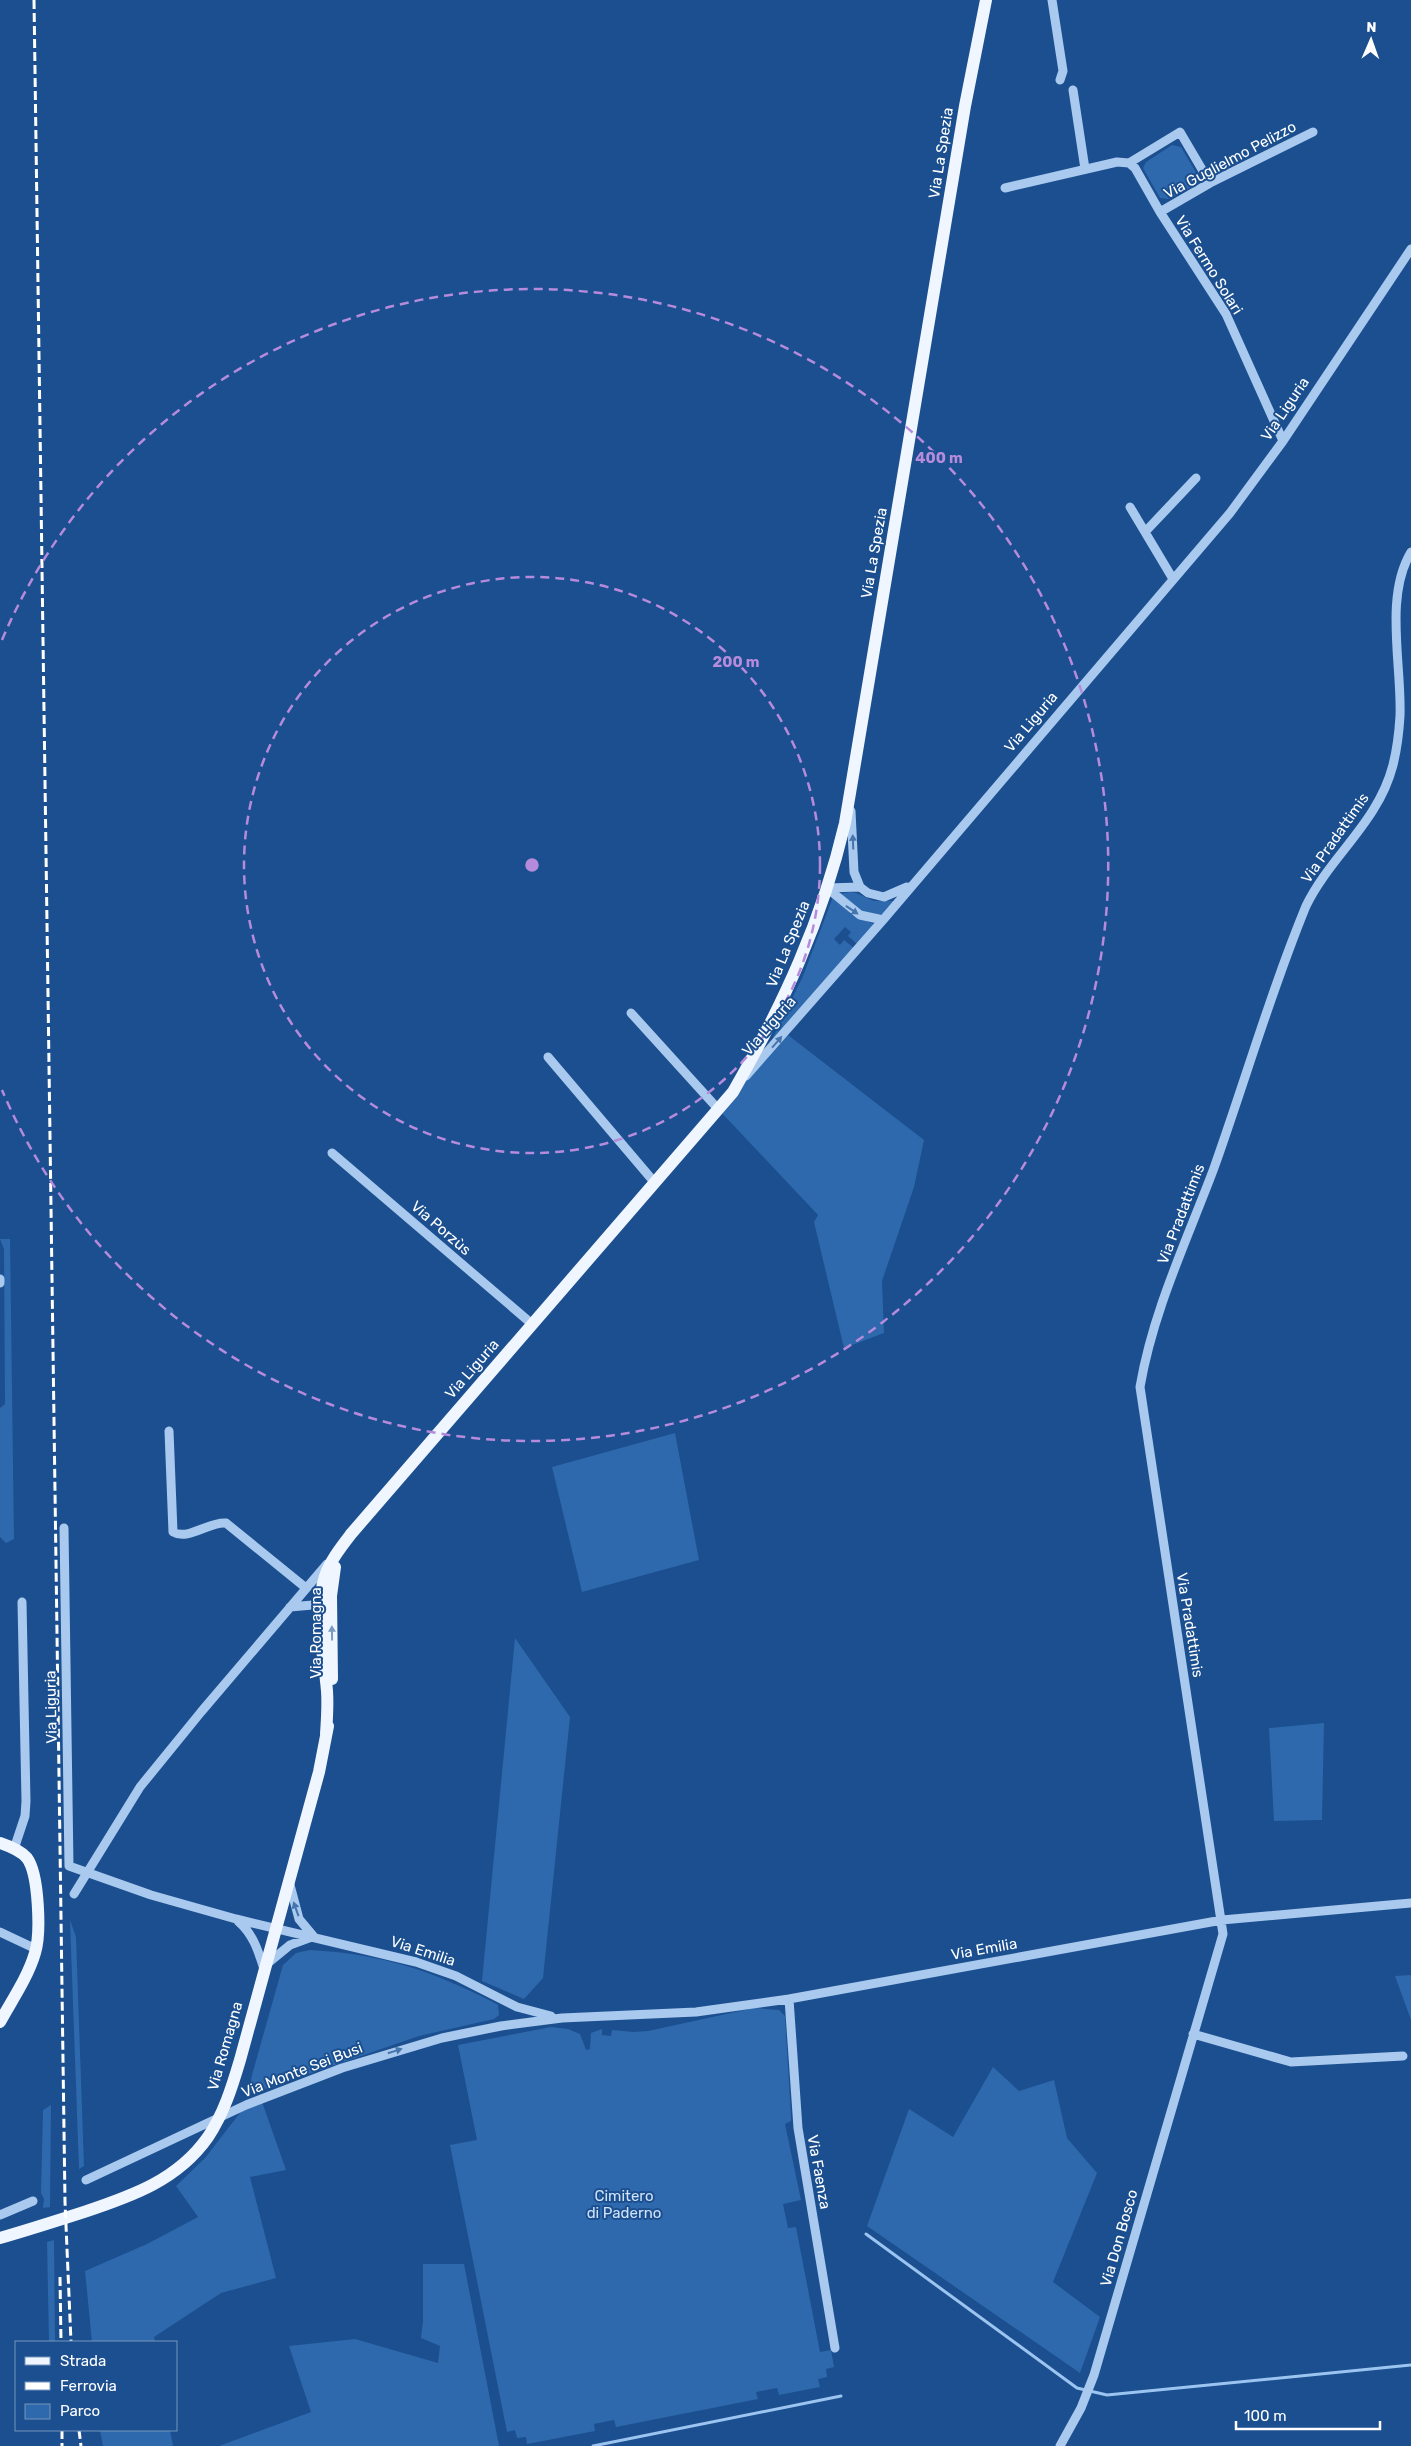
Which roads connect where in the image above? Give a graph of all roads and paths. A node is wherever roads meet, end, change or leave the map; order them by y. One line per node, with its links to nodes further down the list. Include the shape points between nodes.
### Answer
1 (986, 0): 18 (main road, Via La Spezia, via 965,106)
2 (1052, 0): 3 (street, via 1063,71)
3 (1060, 80)
4 (1073, 90): 7 (street)
5 (1313, 132): 8 (street, Via Guglielmo Pelizzo)
6 (1130, 163): 7 (street, via 1118,162); 8 (street, via 1180,132); 10 (street, Via Fermo Solari)
7 (1085, 170): 9 (street)
8 (1210, 183): 10 (street, Via Guglielmo Pelizzo)
9 (1005, 188)
10 (1160, 212): 12 (street, Via Fermo Solari, via 1226,314)
11 (1411, 249): 12 (street, Via Liguria)
12 (1284, 441): 17 (street, Via Liguria, via 1230,513)
13 (1196, 478): 15 (street)
14 (1130, 507): 15 (street)
15 (1145, 532): 17 (street)
16 (1411, 552): 48 (street, Via Pradattimis, via 1399,580 1400,715 1398,744 1388,782 1365,824 1306,906 1158,1314 1140,1387)
17 (1173, 579): 19 (street, Via Liguria)
18 (849, 795): 20 (street, one-way to 18, via 854,872); 21 (main road, Via La Spezia, via 840,844)
19 (912, 885): 20 (street, Via Liguria, via 884,897); 22 (street, Via Liguria)
20 (860, 887): 21 (street, Via Liguria)
21 (827, 888): 22 (street, one-way to 22, via 860,915); 25 (main road, Via La Spezia, via 800,966)
22 (883, 920): 25 (street, Via Liguria, one-way to 22)
23 (631, 1013): 26 (street)
24 (548, 1058): 28 (street)
25 (733, 1092): 26 (main road, Via Liguria)
26 (719, 1110): 28 (main road, Via Liguria)
27 (332, 1153): 31 (street, Via Porzùs)
28 (655, 1183): 31 (main road, Via Liguria)
29 (0, 1279): 30 (street)
30 (0, 1283)
31 (532, 1324): 34 (main road, Via Liguria)
32 (169, 1431): 36 (street, via 173,1532 180,1535 219,1523 230,1524)
33 (64, 1528): 43 (street, Via Liguria, via 69,1866)
34 (342, 1546): 35 (main road, Via Romagna)
35 (326, 1584): 36 (street); 38 (main road, Via Romagna); 38 (street); 40 (main road, Via Romagna, one-way to 35, via 332,1700)
36 (306, 1588): 39 (street)
37 (22, 1602): 42 (street, via 26,1801 25,1816)
38 (320, 1605): 39 (street); 40 (main road, Via Romagna, via 327,1693)
39 (290, 1607): 43 (street, via 140,1787)
40 (326, 1734): 44 (main road, Via Romagna, via 319,1772)
41 (0, 1843): 42 (main road)
42 (14, 1849): 52 (main road, via 27,1858 35,1878)
43 (87, 1874): 45 (street); 47 (street, Via Emilia)
44 (289, 1876): 49 (main road, Via Romagna); 51 (street, one-way to 44, via 296,1912)
45 (74, 1894)
46 (1411, 1903): 48 (street, Via Emilia)
47 (236, 1919): 49 (street, Via Emilia); 53 (street, via 250,1933)
48 (1222, 1920): 54 (street, Via Emilia); 59 (street, Via Don Bosco, via 1223,1934)
49 (275, 1929): 51 (street, Via Emilia); 53 (main road, Via Romagna)
50 (0, 1932): 52 (street)
51 (315, 1937): 53 (street, via 290,1945); 55 (street, Via Emilia, via 422,1964 456,1976)
52 (36, 1949): 58 (main road)
53 (264, 1969): 61 (main road, Via Romagna, via 237,2072)
54 (789, 1999): 56 (street, Via Emilia, via 696,2012); 66 (street, Via Faenza, via 798,2128)
55 (518, 2007): 56 (street, Via Emilia); 57 (street, Via Emilia, via 527,2017)
56 (562, 2018): 57 (street, Via Emilia)
57 (539, 2020): 61 (street, Via Monte Sei Busi, one-way to 57, via 308,2081 398,2050 473,2031)
58 (0, 2022)
59 (1193, 2034): 60 (street, via 1291,2062); 67 (street, Via Don Bosco, via 1091,2383)
60 (1403, 2056)
61 (219, 2119): 62 (street, Via Monte Sei Busi); 65 (main road, Via Romagna, via 187,2162 148,2188)
62 (86, 2180)
63 (33, 2201): 64 (street)
64 (0, 2215)
65 (0, 2238)
66 (835, 2348)
67 (1060, 2446)

